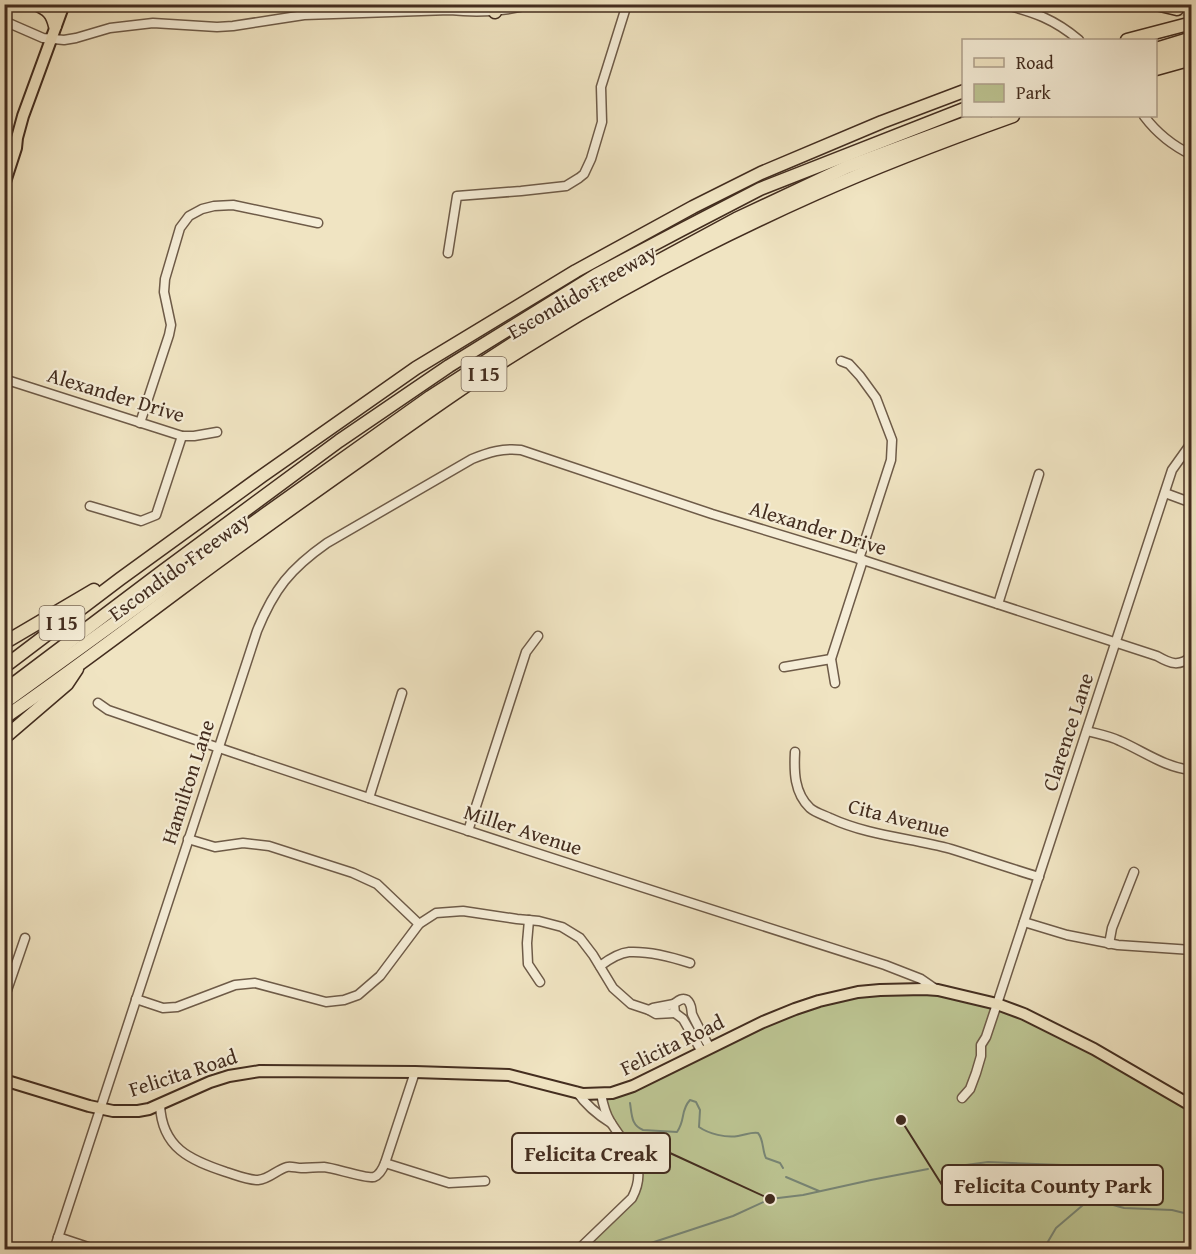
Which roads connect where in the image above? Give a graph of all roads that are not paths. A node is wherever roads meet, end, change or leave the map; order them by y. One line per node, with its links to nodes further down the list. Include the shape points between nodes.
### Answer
1 (36, 4): 11 (highway, via 52,15)
2 (64, 4): 11 (main road)
3 (532, 4): 7 (street)
4 (627, 4): 29 (street, via 601,87 602,122 584,174 566,186 457,196)
5 (1002, 4): 14 (street, via 1047,18)
6 (1156, 4): 8 (highway)
7 (495, 8): 13 (street, via 473,12 304,15 225,27 153,23 110,28 76,38)
8 (1177, 9)
9 (4, 21): 13 (street)
10 (1191, 23): 15 (highway)
11 (56, 26): 13 (main road)
12 (1191, 38): 16 (highway)
13 (50, 39): 27 (main road)
14 (1078, 39)
15 (1131, 39)
16 (1157, 48)
17 (1191, 50): 18 (highway)
18 (1157, 59)
19 (1191, 59): 20 (highway)
20 (1157, 68)
21 (962, 91): 42 (highway, Escondido Freeway / I 15, via 761,173 576,271 416,368)
22 (962, 109): 53 (highway, via 760,189 549,304 339,441)
23 (982, 117): 56 (highway, via 847,167 736,219 551,320 421,404)
24 (1010, 117): 49 (highway, Escondido Freeway / I 15, via 816,193 691,252 542,336 318,489)
25 (1145, 117): 26 (street, via 1161,135)
26 (1191, 155)
27 (4, 185)
28 (318, 223): 32 (street, via 233,205 214,206 189,216 180,228 165,279 171,325)
29 (448, 253)
30 (841, 361): 41 (street, via 849,364 876,398 892,440 891,460)
31 (4, 379): 32 (street, Alexander Drive)
32 (141, 423): 34 (street, Alexander Drive)
33 (217, 432): 34 (street, Alexander Drive)
34 (182, 436): 40 (street, via 156,515 141,521)
35 (1190, 446): 38 (street, Clarence Lane, via 1172,470)
36 (510, 449): 41 (street, Alexander Drive); 60 (street, Hamilton Lane, via 472,459 327,543 295,567 263,616)
37 (1039, 474): 43 (street)
38 (1165, 493): 39 (street); 45 (street, Clarence Lane)
39 (1191, 502)
40 (90, 506)
41 (861, 559): 43 (street, Alexander Drive); 48 (street)
42 (120, 579): 46 (highway, via 95,589); 50 (highway, Escondido Freeway / I 15)
43 (998, 604): 45 (street, Alexander Drive)
44 (538, 636): 64 (street, via 526,652)
45 (1116, 643): 47 (street, Alexander Drive, via 1166,662 1184,663); 58 (street, Clarence Lane)
46 (4, 644)
47 (1191, 656)
48 (831, 659): 51 (street); 52 (street)
49 (79, 665): 57 (highway, Escondido Freeway / I 15); 59 (highway, via 68,684)
50 (4, 667)
51 (784, 667)
52 (835, 683)
53 (4, 691)
54 (402, 693): 63 (street)
55 (98, 703): 60 (street, Miller Avenue, via 108,710)
56 (4, 705)
57 (4, 718)
58 (1088, 731): 62 (street); 67 (street, Clarence Lane)
59 (4, 738)
60 (218, 748): 63 (street, Miller Avenue); 65 (street, Hamilton Lane)
61 (795, 752): 67 (street, Cita Avenue, via 794,773 799,791 815,811 870,832 949,849)
62 (1191, 770)
63 (369, 798): 64 (street, Miller Avenue)
64 (468, 831): 77 (street, Miller Avenue, via 885,965)
65 (188, 839): 70 (street, via 215,847 243,843 269,846 353,873 377,884); 79 (street, Hamilton Lane)
66 (1134, 872): 72 (street)
67 (1039, 877): 69 (street, Clarence Lane)
68 (529, 920): 70 (street, via 463,910 436,913); 75 (street, via 562,927 580,938); 76 (street, via 528,964)
69 (1024, 922): 72 (street); 80 (street, Clarence Lane)
70 (419, 924): 79 (street, via 380,976 358,996 344,1000 326,1002 255,983 235,986 177,1007 163,1008)
71 (24, 938): 78 (street)
72 (1109, 944): 73 (street)
73 (1191, 950)
74 (690, 963): 75 (street, via 628,952)
75 (600, 966): 81 (street, via 613,988 631,1004 649,1010)
76 (540, 982)
77 (938, 990): 80 (main road, Felicita Road); 82 (main road, Felicita Road, via 872,990 819,1001 763,1022)
78 (4, 999)
79 (136, 999): 90 (street, Hamilton Lane)
80 (997, 1004): 87 (street, Clarence Lane, via 970,1089); 89 (main road, Felicita Road, via 1053,1028)
81 (675, 1009): 82 (street); 82 (street, via 682,999 691,1005)
82 (706, 1050): 86 (main road, Felicita Road, via 633,1086)
83 (415, 1072): 85 (main road, Felicita Road, via 509,1075); 88 (main road, Felicita Road, via 247,1072 210,1082); 92 (street)
84 (4, 1080): 90 (main road, Felicita Road)
85 (577, 1092): 86 (main road, Felicita Road); 91 (street)
86 (601, 1094): 91 (street)
87 (962, 1098)
88 (160, 1105): 90 (main road, Felicita Road, via 138,1111); 92 (street, via 165,1131 182,1151 201,1164 246,1178 268,1178 288,1167 322,1167 375,1177)
89 (1191, 1106)
90 (100, 1109): 94 (street, Hamilton Lane)
91 (612, 1124): 97 (street, via 635,1158 637,1189)
92 (385, 1163): 93 (street, via 448,1183)
93 (486, 1180)
94 (58, 1237): 95 (street, Hamilton Lane); 96 (street)
95 (54, 1250)
96 (97, 1250)
97 (578, 1250)

